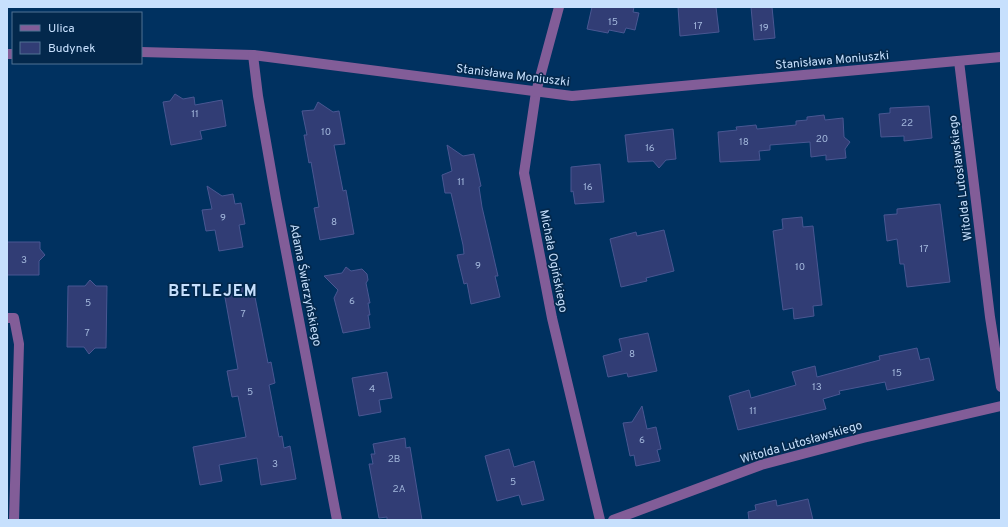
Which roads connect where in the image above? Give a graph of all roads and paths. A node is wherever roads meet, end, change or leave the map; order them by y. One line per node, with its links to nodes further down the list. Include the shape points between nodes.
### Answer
1 (559, 7): 6 (street, Michała Ogińskiego)
2 (142, 52): 3 (street, Stanisława Moniuszki)
3 (253, 55): 6 (street, Stanisława Moniuszki); 11 (street, Adama Świerzyńskiego, via 275,191)
4 (1001, 57): 5 (street, Stanisława Moniuszki)
5 (959, 61): 6 (street, Stanisława Moniuszki, via 572,96); 8 (street, Witolda Lutosławskiego)
6 (536, 92): 12 (street, Michała Ogińskiego, via 524,173 552,318)
7 (7, 318): 10 (street, via 14,318 19,344)
8 (1001, 387)
9 (1001, 406): 13 (street, Witolda Lutosławskiego, via 761,465)
10 (14, 520)
11 (337, 520)
12 (600, 520)
13 (613, 520)

